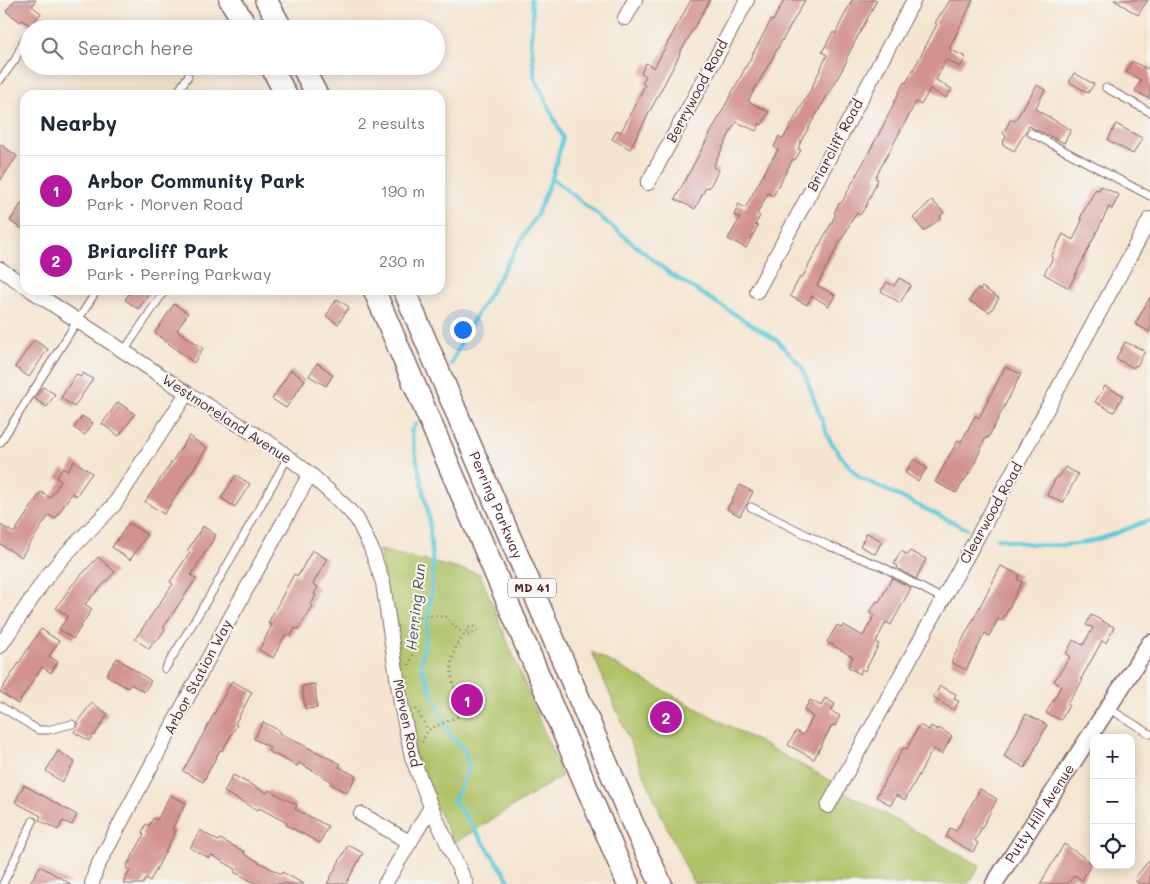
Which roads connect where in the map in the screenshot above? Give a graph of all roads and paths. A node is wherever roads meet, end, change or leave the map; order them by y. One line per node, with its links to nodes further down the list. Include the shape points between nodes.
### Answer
1 (230, 0): 7 (main road)
2 (266, 0): 8 (main road)
3 (635, 0): 6 (street)
4 (747, 0): 20 (street, Berrywood Road)
5 (914, 0): 25 (street, Briarcliff Road)
6 (625, 18)
7 (242, 20)
8 (277, 20)
9 (20, 48): 13 (lane)
10 (276, 75): 16 (main road)
11 (307, 75): 17 (main road)
12 (188, 76): 15 (lane)
13 (0, 80)
14 (1106, 88): 18 (lane)
15 (179, 90)
16 (283, 90)
17 (314, 90)
18 (1150, 112)
19 (1031, 134): 21 (lane)
20 (648, 183)
21 (1150, 196)
22 (1150, 219): 39 (street, Clearwood Road)
23 (0, 269): 24 (street, Westmoreland Avenue)
24 (20, 282)
25 (757, 291)
26 (40, 295): 31 (street, Westmoreland Avenue)
27 (94, 295): 31 (lane)
28 (162, 295): 32 (lane)
29 (376, 295): 61 (main road, Perring Parkway / MD 41)
30 (406, 295): 62 (main road, Perring Parkway / MD 41, via 632,822)
31 (78, 321): 32 (street, Westmoreland Avenue); 34 (lane)
32 (124, 351): 33 (street, Westmoreland Avenue)
33 (187, 393): 35 (street, Westmoreland Avenue); 42 (street, via 114,505 45,579)
34 (0, 443)
35 (288, 457): 36 (street, Westmoreland Avenue); 44 (lane, via 215,588)
36 (310, 474): 38 (street, Westmoreland Avenue, via 358,520 372,548); 58 (street, Arbor Station Way, via 114,834)
37 (751, 508): 39 (lane, via 830,546 881,566)
38 (383, 583): 51 (street, Morven Road)
39 (943, 599): 52 (street, Clearwood Road)
40 (464, 635): 40 (path, via 476,631 473,626 468,628); 43 (path, via 446,616 422,616 413,620 409,638 413,648); 49 (path, via 450,667 463,714)
41 (1150, 642): 47 (street, Putty Hill Avenue)
42 (0, 646)
43 (408, 667)
44 (165, 669)
45 (0, 706): 48 (lane, via 38,730)
46 (416, 708): 49 (path)
47 (1108, 708): 50 (lane); 63 (street, Putty Hill Avenue)
48 (72, 724)
49 (428, 730): 51 (path, via 418,750)
50 (1150, 734)
51 (411, 752): 53 (street, Morven Road)
52 (828, 806)
53 (431, 807): 56 (street); 60 (street, Morven Road)
54 (361, 814): 56 (street)
55 (33, 821): 57 (lane)
56 (409, 842): 59 (street)
57 (3, 884)
58 (92, 884)
59 (384, 884)
60 (466, 884)
61 (628, 884)
62 (662, 884)
63 (994, 884)

